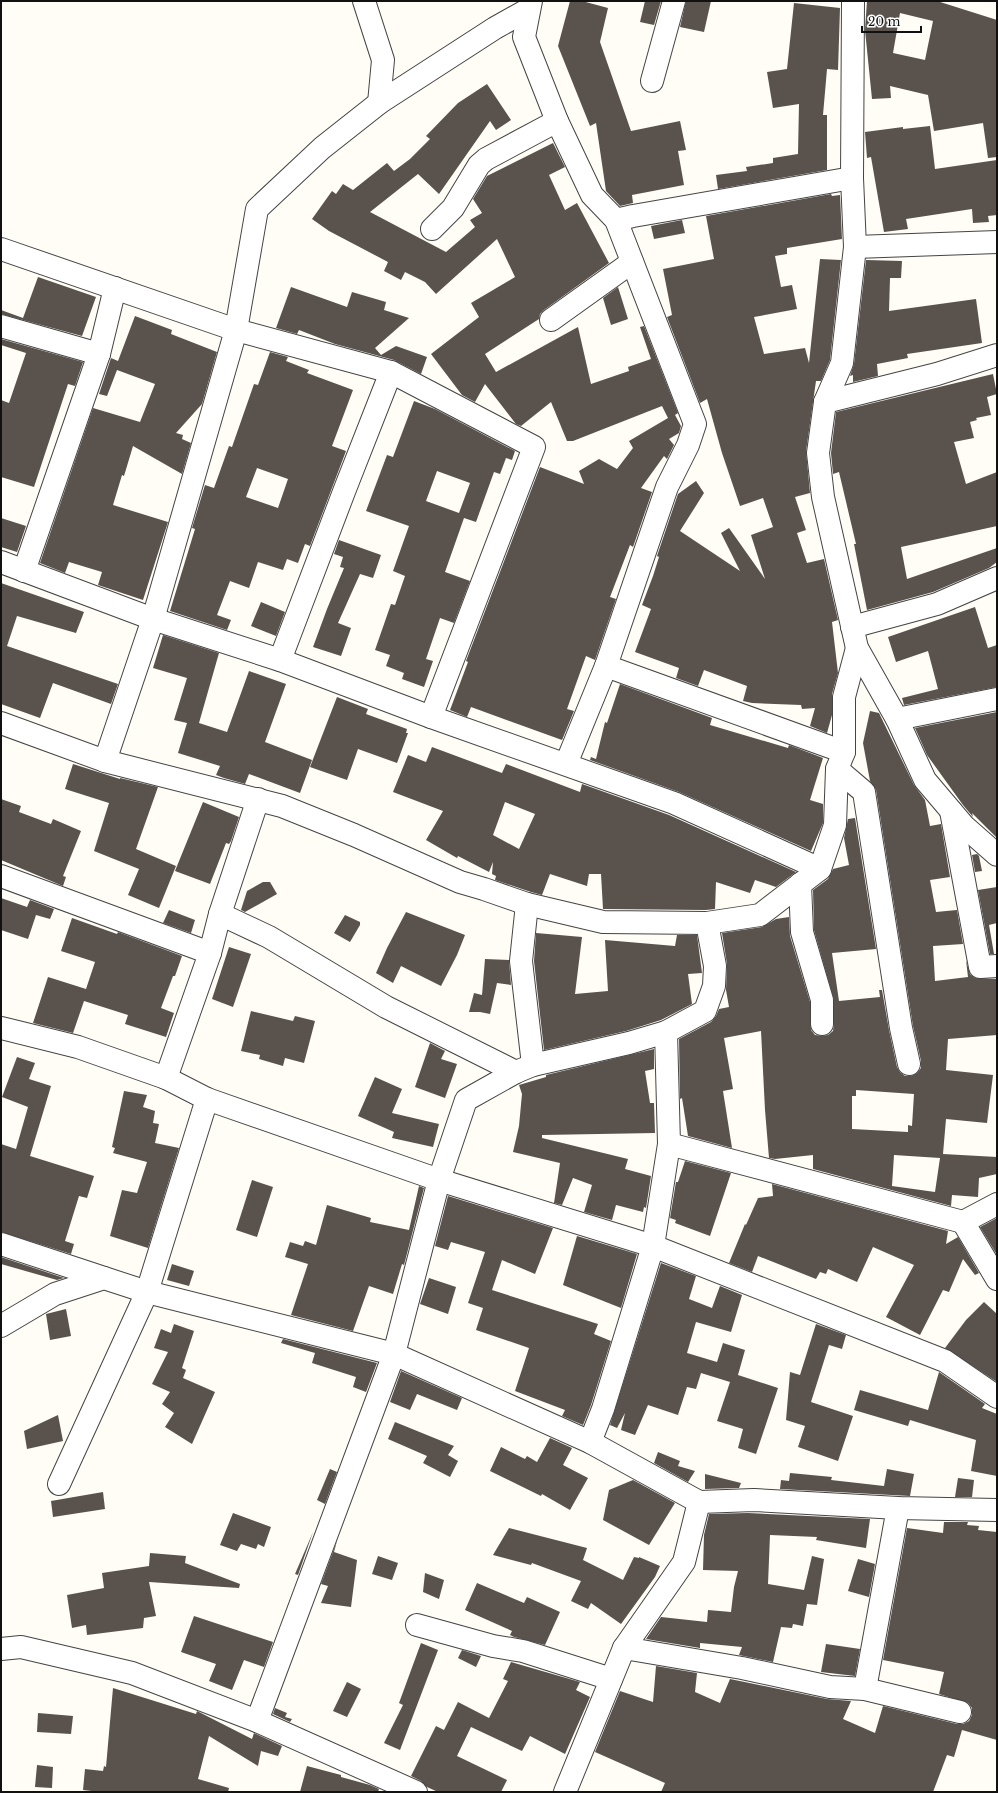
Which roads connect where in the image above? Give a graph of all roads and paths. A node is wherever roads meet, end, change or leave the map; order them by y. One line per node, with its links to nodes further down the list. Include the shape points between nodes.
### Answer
1 (364, 1): 6 (street, via 383,60)
2 (674, 1): 5 (street)
3 (853, 1): 8 (street)
4 (530, 5): 6 (street); 7 (street, via 524,36)
5 (652, 81)
6 (380, 103): 18 (street, via 322,148 258,209)
7 (557, 120): 9 (street, via 592,195); 10 (street, via 479,165 453,208)
8 (852, 178): 9 (street); 12 (street)
9 (616, 220): 14 (street)
10 (432, 229)
11 (997, 242): 12 (street)
12 (855, 247): 22 (street, via 842,363)
13 (1, 249): 15 (street)
14 (632, 262): 16 (street); 30 (street, via 695,424 688,445 667,487)
15 (115, 288): 18 (street); 19 (street)
16 (551, 320)
17 (1, 326): 19 (street)
18 (236, 330): 21 (street); 26 (street)
19 (99, 354): 24 (street)
20 (997, 355): 22 (street, via 937,374)
21 (391, 372): 29 (street); 32 (street, via 534,448)
22 (825, 402): 27 (street, via 818,453 823,497)
23 (1, 562): 24 (street)
24 (24, 571): 26 (street)
25 (997, 578): 27 (street, via 937,604)
26 (153, 619): 29 (street); 35 (street)
27 (852, 627): 28 (street)
28 (857, 648): 33 (street); 36 (street, via 844,697)
29 (280, 660): 32 (street)
30 (606, 666): 36 (street); 37 (street)
31 (997, 699): 33 (street)
32 (431, 717): 37 (street)
33 (897, 719): 39 (street, via 926,780)
34 (1, 723): 35 (street)
35 (105, 761): 38 (street)
36 (841, 761): 41 (street, via 835,825); 52 (street, via 864,792 901,1028)
37 (566, 764): 41 (street, via 674,803)
38 (258, 799): 44 (street, via 354,835 460,882); 45 (street)
39 (951, 810): 40 (street, via 964,826); 48 (street, via 980,967)
40 (995, 850)
41 (820, 869): 43 (street)
42 (1, 876): 47 (street)
43 (800, 884): 46 (street, via 760,915); 49 (street, via 802,932 822,1000)
44 (527, 904): 46 (street, via 603,922); 53 (street, via 521,961)
45 (220, 914): 47 (street); 53 (street, via 269,937 386,1007)
46 (707, 923): 51 (street, via 715,966 714,986 705,1011)
47 (210, 953): 54 (street)
48 (997, 966)
49 (822, 1024)
50 (1, 1028): 54 (street, via 78,1047)
51 (666, 1032): 53 (street); 56 (street)
52 (909, 1064)
53 (525, 1068): 57 (street, via 466,1100)
54 (166, 1078): 55 (street)
55 (207, 1099): 57 (street); 64 (street)
56 (669, 1144): 59 (street); 61 (street)
57 (439, 1180): 61 (street); 66 (street)
58 (997, 1204): 59 (street)
59 (963, 1222): 63 (street)
60 (1, 1244): 62 (street)
61 (653, 1246): 67 (street, via 945,1361); 68 (street, via 603,1409)
62 (104, 1278): 64 (street); 65 (street, via 54,1294)
63 (997, 1278)
64 (147, 1292): 66 (street); 69 (street)
65 (1, 1326)
66 (394, 1354): 68 (street); 79 (street)
67 (997, 1397)
68 (590, 1442): 70 (street)
69 (60, 1484)
70 (699, 1502): 71 (street, via 754,1500); 74 (street, via 684,1562)
71 (898, 1508): 72 (street); 77 (street)
72 (997, 1510)
73 (418, 1625): 76 (street, via 493,1646 523,1650)
74 (624, 1648): 76 (street); 77 (street, via 742,1668 830,1687)
75 (1, 1649): 79 (street, via 21,1647 132,1673)
76 (611, 1679): 81 (street)
77 (865, 1689): 78 (street)
78 (960, 1712)
79 (257, 1721): 80 (street)
80 (416, 1792)
81 (564, 1792)

